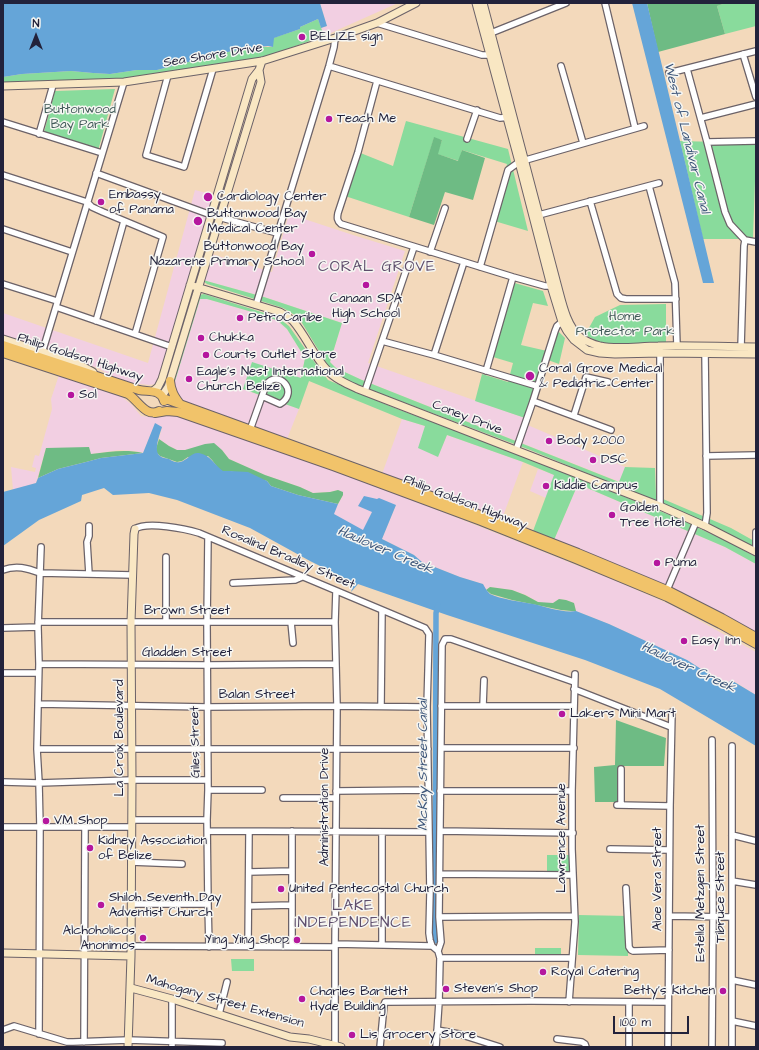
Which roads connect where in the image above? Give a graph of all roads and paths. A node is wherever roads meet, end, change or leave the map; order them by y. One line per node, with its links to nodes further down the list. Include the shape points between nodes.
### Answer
1 (416, 3): 6 (street, Sea Shore Drive)
2 (476, 3): 11 (street)
3 (483, 3): 7 (street)
4 (566, 3): 7 (street)
5 (605, 3): 31 (street)
6 (377, 23): 8 (street, Sea Shore Drive); 11 (street, via 482,56)
7 (491, 33): 27 (street)
8 (335, 38): 12 (street, Sea Shore Drive); 13 (street)
9 (756, 51): 10 (street)
10 (743, 54): 16 (street); 24 (street)
11 (490, 55): 27 (street)
12 (262, 61): 15 (street, Sea Shore Drive); 17 (street)
13 (329, 66): 20 (street); 51 (street)
14 (561, 66): 36 (street)
15 (213, 69): 19 (street, Sea Shore Drive); 19 (street, via 184,167 146,155)
16 (687, 69): 18 (street); 28 (street)
17 (259, 70): 46 (street, via 252,79); 48 (street, via 261,82)
18 (669, 73)
19 (168, 75): 21 (street, Sea Shore Drive)
20 (377, 81): 26 (street); 54 (street, via 338,220 341,224)
21 (124, 82): 22 (street, Sea Shore Drive); 37 (street)
22 (53, 85): 23 (street, Sea Shore Drive); 32 (street)
23 (3, 86)
24 (756, 97)
25 (756, 104): 28 (street)
26 (477, 110): 27 (street, via 500,118); 33 (street)
27 (510, 118): 38 (street)
28 (701, 118): 35 (street)
29 (3, 122): 32 (street)
30 (644, 126): 31 (street)
31 (635, 128): 36 (street)
32 (39, 134): 37 (street)
33 (467, 139)
34 (756, 141): 35 (street)
35 (707, 142): 52 (street, via 727,218)
36 (583, 143): 38 (street)
37 (102, 153): 39 (street)
38 (521, 161): 47 (street); 58 (street, via 508,170)
39 (96, 172): 44 (street); 46 (street)
40 (3, 175): 44 (street)
41 (659, 183): 42 (street)
42 (649, 186): 43 (street); 64 (street, via 673,276)
43 (590, 201): 47 (street); 64 (street, via 617,294 626,299)
44 (87, 202): 49 (street, via 92,207); 55 (street)
45 (445, 208): 56 (street)
46 (211, 215): 48 (street); 61 (street)
47 (536, 216): 62 (street)
48 (220, 218): 51 (street); 63 (street)
49 (124, 221): 68 (street); 69 (street, via 163,237)
50 (3, 229): 55 (street)
51 (278, 233): 66 (street)
52 (745, 240): 53 (street); 75 (street)
53 (756, 242)
54 (414, 247): 56 (street); 71 (street)
55 (72, 252): 65 (street)
56 (430, 252): 57 (street)
57 (464, 262): 58 (street); 82 (street)
58 (480, 267): 59 (street)
59 (513, 278): 62 (street, via 545,286); 83 (street)
60 (3, 284): 65 (street)
61 (190, 285): 63 (street, Coney Drive); 74 (street)
62 (554, 285): 67 (street)
63 (199, 288): 66 (street, Coney Drive); 85 (street)
64 (676, 299): 73 (street)
65 (57, 304): 68 (street); 79 (street)
66 (256, 305): 88 (street, Coney Drive, via 280,312 292,320 320,362 334,377)
67 (565, 320): 77 (street, via 567,331 587,350 614,354); 87 (street, via 557,326)
68 (96, 321): 69 (street)
69 (135, 334): 74 (street)
70 (3, 340): 79 (street)
71 (382, 341): 82 (street); 88 (street)
72 (3, 345): 84 (main road, Philip Goldson Highway)
73 (677, 346): 75 (street); 77 (street)
74 (172, 347): 89 (street, via 162,379)
75 (741, 347): 76 (street)
76 (756, 347)
77 (660, 349): 80 (street); 102 (street)
78 (3, 353): 94 (main road, Philip Goldson Highway, via 128,394)
79 (42, 353): 84 (street, via 74,362)
80 (705, 353): 81 (street); 101 (street)
81 (756, 354)
82 (434, 355): 83 (street)
83 (486, 371): 87 (street)
84 (107, 380): 89 (main road, Philip Goldson Highway)
85 (170, 380): 91 (street); 93 (main road, via 173,395)
86 (608, 382): 96 (street, via 586,376)
87 (538, 386): 92 (street)
88 (365, 391): 99 (street, Coney Drive)
89 (152, 392): 91 (main road); 94 (main road, via 142,398)
90 (262, 396): 90 (street, via 266,385 273,379 284,382 289,390 288,396 280,404); 97 (street)
91 (162, 397): 93 (main road, Philip Goldson Highway); 95 (main road, via 163,407)
92 (533, 401): 96 (street); 99 (street)
93 (180, 404): 97 (main road, Philip Goldson Highway)
94 (143, 408): 95 (main road, via 148,413)
95 (156, 413): 130 (main road, Philip Goldson Highway, via 178,412 481,521 667,597)
96 (574, 415): 98 (street)
97 (250, 430): 118 (main road, Philip Goldson Highway, via 489,518)
98 (611, 430)
99 (516, 450): 102 (street, Coney Drive)
100 (756, 455): 101 (street)
101 (706, 456): 105 (street)
102 (660, 506): 103 (street, Coney Drive)
103 (696, 522): 105 (street, Coney Drive); 118 (street)
104 (89, 526): 114 (street)
105 (705, 526): 110 (street, Coney Drive)
106 (136, 529): 108 (street, Rosalind Bradley Street, via 144,526 175,528); 115 (street, La Croix Boulevard)
107 (756, 532): 110 (street)
108 (208, 537): 116 (street, Rosalind Bradley Street); 123 (street, Giles Street)
109 (41, 547): 113 (street)
110 (756, 552)
111 (166, 557): 122 (street)
112 (3, 570): 113 (street, via 20,567)
113 (40, 573): 114 (street); 126 (street)
114 (89, 574): 115 (street)
115 (133, 575): 121 (street, La Croix Boulevard)
116 (302, 577): 117 (street, via 295,580); 119 (street, Rosalind Bradley Street)
117 (233, 583)
118 (667, 590): 128 (main road, Philip Goldson Highway)
119 (336, 591): 120 (street, Rosalind Bradley Street); 125 (street, Administration Drive)
120 (382, 610): 144 (street); 149 (street, Rosalind Bradley Street, via 427,631)
121 (131, 622): 122 (street, Brown Street); 126 (street, Brown Street); 132 (street, La Croix Boulevard)
122 (166, 622): 123 (street, Brown Street)
123 (207, 622): 124 (street, Brown Street); 134 (street, Giles Street)
124 (291, 622): 125 (street, Brown Street); 129 (street)
125 (335, 622): 133 (street, Administration Drive)
126 (38, 624): 127 (street, Brown Street); 131 (street)
127 (3, 628)
128 (756, 637)
129 (292, 643)
130 (756, 644)
131 (39, 664): 132 (street, Gladden Street); 135 (street)
132 (131, 664): 134 (street, Gladden Street); 142 (street, La Croix Boulevard)
133 (335, 664): 134 (street, Gladden Street); 143 (street, Administration Drive)
134 (207, 665): 148 (street, Giles Street)
135 (38, 672): 136 (street); 141 (street)
136 (3, 673)
137 (575, 674): 139 (street, Lawrence Avenue)
138 (484, 680): 146 (street)
139 (574, 682): 140 (street, Lawrence Avenue); 145 (street, via 445,639 442,645)
140 (574, 689): 147 (street, Lawrence Avenue); 151 (street)
141 (38, 704): 142 (street, Balan Street); 159 (street)
142 (132, 705): 148 (street, Balan Street); 154 (street, La Croix Boulevard)
143 (337, 706): 144 (street, Balan Street); 148 (street, Balan Street); 156 (street, Administration Drive)
144 (381, 706): 149 (street, Balan Street)
145 (441, 706): 146 (street); 157 (street)
146 (483, 706): 147 (street)
147 (574, 706): 158 (street, Lawrence Avenue)
148 (207, 707): 155 (street, Giles Street)
149 (427, 708): 160 (street)
150 (672, 712): 151 (street, Aloe Vera Street)
151 (671, 727): 173 (street, Aloe Vera Street)
152 (712, 740): 206 (street, Estella Metzgen Street)
153 (732, 746): 187 (street, Tibruce Street)
154 (132, 748): 155 (street); 159 (street); 162 (street, La Croix Boulevard)
155 (208, 748): 156 (street); 163 (street, Giles Street)
156 (336, 748): 160 (street); 171 (street, Administration Drive)
157 (441, 748): 158 (street); 170 (street)
158 (574, 748): 169 (street, Lawrence Avenue)
159 (37, 749): 165 (street)
160 (428, 749): 168 (street)
161 (621, 769): 173 (street, via 619,805)
162 (132, 780): 163 (street); 165 (street); 175 (street, La Croix Boulevard)
163 (208, 780): 166 (street, Giles Street)
164 (3, 782): 165 (street)
165 (39, 783): 176 (street)
166 (208, 790): 167 (street); 174 (street, Giles Street)
167 (262, 790)
168 (428, 790): 171 (street); 185 (street)
169 (572, 790): 170 (street); 186 (street, Lawrence Avenue)
170 (440, 791): 181 (street)
171 (336, 794): 172 (street); 183 (street, Administration Drive)
172 (283, 798)
173 (670, 806): 190 (street, Aloe Vera Street)
174 (207, 820): 175 (street); 179 (street, Giles Street)
175 (132, 824): 178 (street); 191 (street, La Croix Boulevard)
176 (40, 826): 177 (street); 178 (street); 219 (street)
177 (3, 827)
178 (85, 827): 220 (street)
179 (208, 831): 182 (street); 201 (street, Giles Street)
180 (292, 831): 182 (street); 183 (street); 193 (street)
181 (440, 831): 186 (street); 195 (street)
182 (249, 832): 194 (street)
183 (336, 832): 184 (street); 209 (street, Administration Drive)
184 (382, 832): 185 (street); 210 (street)
185 (428, 832): 215 (street, via 428,933)
186 (573, 833): 196 (street, Lawrence Avenue)
187 (732, 836): 188 (street); 197 (street, Tibruce Street)
188 (756, 841)
189 (610, 849): 190 (street)
190 (669, 850): 205 (street, Aloe Vera Street)
191 (131, 862): 192 (street); 200 (street, La Croix Boulevard)
192 (182, 864)
193 (292, 871): 194 (street); 202 (street)
194 (249, 872): 203 (street)
195 (440, 874): 196 (street); 207 (street)
196 (573, 875): 204 (street, Lawrence Avenue)
197 (732, 881): 198 (street); 208 (street, Tibruce Street)
198 (756, 885)
199 (626, 888): 217 (street, via 631,950)
200 (131, 904): 201 (street); 211 (street, La Croix Boulevard)
201 (208, 904): 212 (street, Giles Street)
202 (292, 905): 203 (street); 214 (street)
203 (249, 906): 213 (street)
204 (574, 916): 207 (street); 223 (street, Lawrence Avenue)
205 (669, 916): 206 (street); 217 (street, Aloe Vera Street)
206 (712, 916): 208 (street); 251 (street, Estella Metzgen Street)
207 (439, 917): 216 (street, via 441,942)
208 (732, 917): 224 (street, Tibruce Street)
209 (335, 945): 210 (street); 214 (street); 244 (street, Administration Drive)
210 (382, 945): 215 (street)
211 (131, 946): 212 (street); 221 (street, La Croix Boulevard)
212 (209, 946): 213 (street)
213 (248, 946): 214 (street)
214 (292, 946)
215 (432, 946): 216 (street)
216 (438, 950): 222 (street)
217 (668, 950): 232 (street, Aloe Vera Street)
218 (3, 953): 219 (street)
219 (39, 954): 220 (street); 238 (street)
220 (85, 955): 221 (street); 240 (street)
221 (131, 956): 227 (street, La Croix Boulevard)
222 (440, 958): 223 (street); 229 (street)
223 (572, 958): 230 (street, Lawrence Avenue)
224 (732, 980): 226 (street); 234 (street, Tibruce Street)
225 (227, 982): 233 (street)
226 (756, 985)
227 (130, 988): 228 (street, Mahogany Street Extension); 242 (street, La Croix Boulevard)
228 (172, 999): 233 (street, Mahogany Street Extension); 243 (street)
229 (439, 1002): 230 (street); 237 (street); 245 (street, via 385,1002)
230 (569, 1002): 231 (street)
231 (629, 1002): 232 (street); 249 (street)
232 (668, 1002): 250 (street, Aloe Vera Street)
233 (219, 1014): 244 (street, Mahogany Street Extension, via 290,1037)
234 (732, 1021): 235 (street); 252 (street, Tibruce Street)
235 (756, 1026)
236 (3, 1030): 238 (street, via 14,1026)
237 (437, 1030): 246 (street); 247 (street)
238 (38, 1034): 240 (street, via 67,1042)
239 (557, 1039): 248 (street, via 582,1042)
240 (84, 1042): 242 (street)
241 (222, 1043): 243 (street)
242 (128, 1044): 243 (street)
243 (172, 1044)
244 (337, 1046)
245 (380, 1047)
246 (436, 1047)
247 (500, 1047)
248 (586, 1047)
249 (629, 1047)
250 (668, 1047)
251 (712, 1047)
252 (732, 1047)

